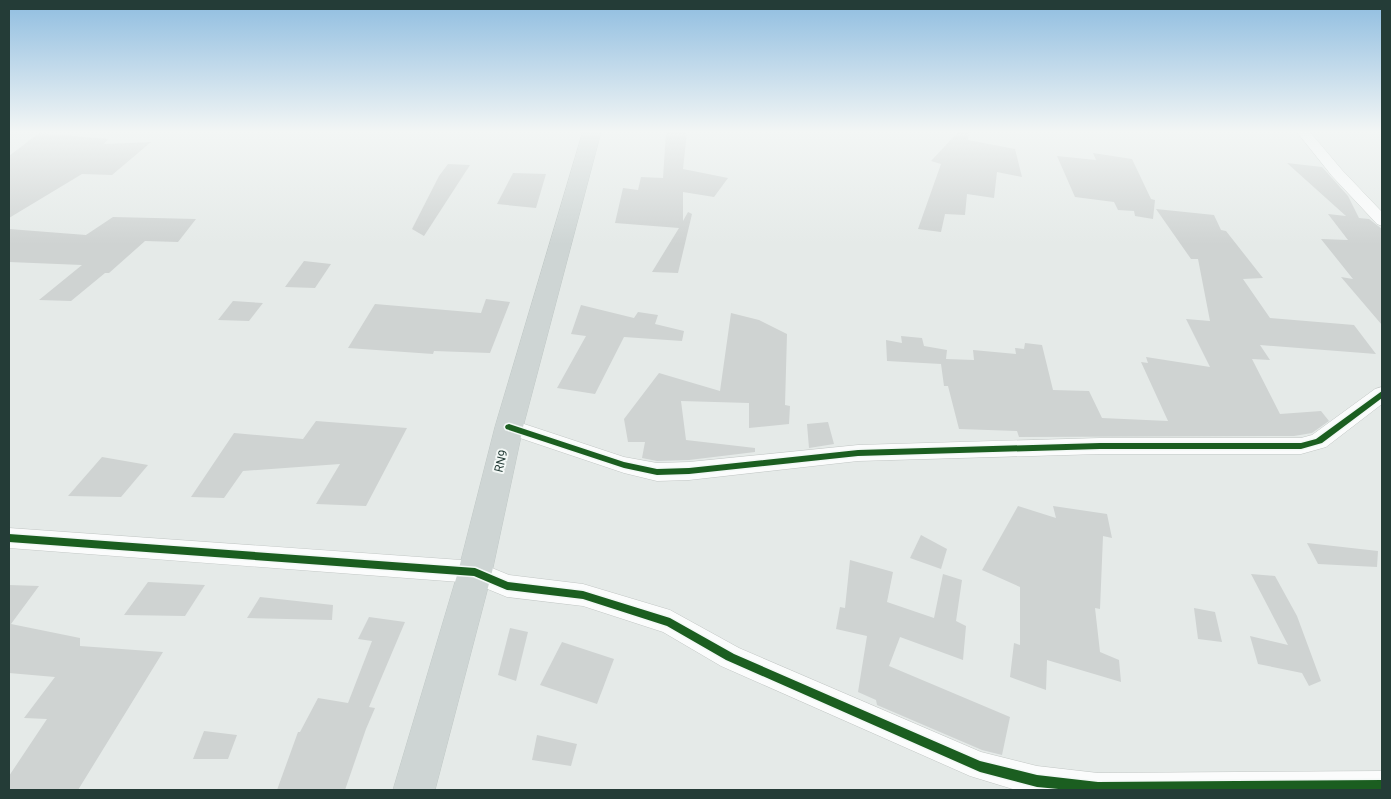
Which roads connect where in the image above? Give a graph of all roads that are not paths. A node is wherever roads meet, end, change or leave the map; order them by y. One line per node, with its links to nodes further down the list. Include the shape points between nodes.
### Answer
1 (582, 169): 5 (main road, RN9)
2 (1334, 169): 3 (street)
3 (1382, 221)
4 (1382, 394): 5 (street, via 1319,441 1301,446 1100,446 858,453 688,471 657,472 624,466)
5 (509, 427): 7 (main road, RN9)
6 (9, 538): 7 (street)
7 (475, 572): 8 (street, via 507,586 583,595 670,622 730,657 980,766 1037,781 1098,788); 9 (main road, RN9)
8 (1382, 786)
9 (414, 790)

